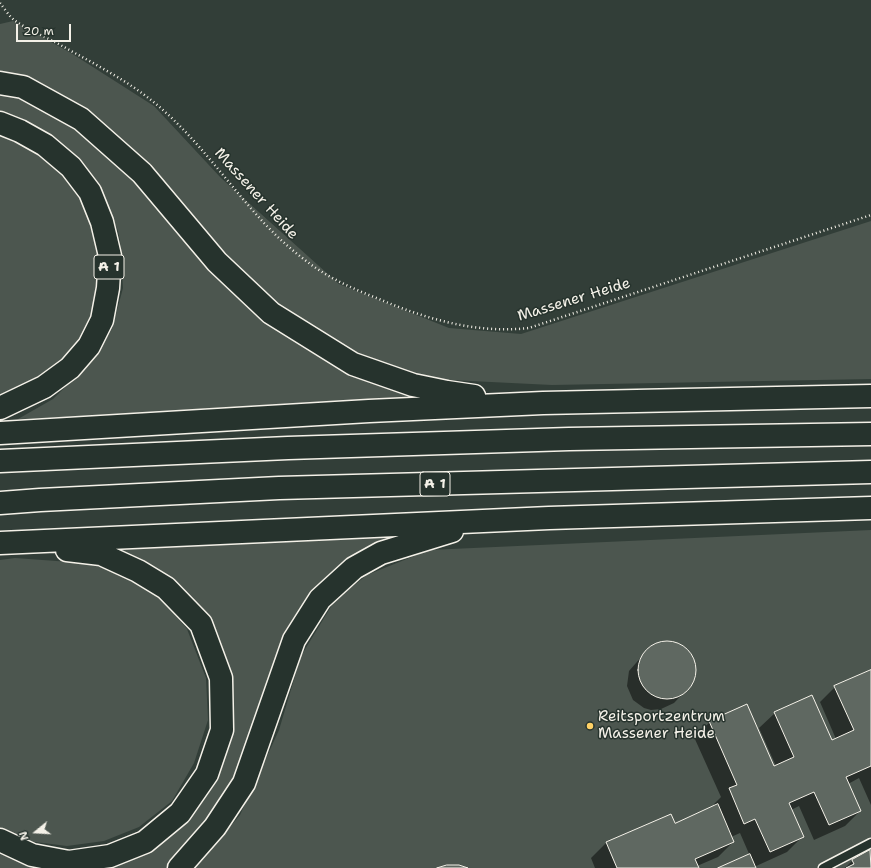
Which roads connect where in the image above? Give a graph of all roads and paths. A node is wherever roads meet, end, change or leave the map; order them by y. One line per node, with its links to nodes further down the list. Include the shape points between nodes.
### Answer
1 (0, 2): 4 (path, Massener Heide, via 14,19 109,73 156,104 287,246 313,266 340,283 363,293 399,308 442,321 497,329 529,328)
2 (0, 83): 6 (highway, via 23,87 81,119 142,173 217,262 271,313 353,364 413,385 446,392)
3 (0, 124): 7 (highway, A 1, via 45,144 71,167 90,192 102,222 110,256 102,320 89,346 70,368 44,387)
4 (871, 215)
5 (871, 396): 6 (highway)
6 (543, 404): 8 (highway, via 369,411)
7 (0, 408)
8 (0, 433)
9 (871, 434): 10 (highway, via 569,439)
10 (0, 461)
11 (871, 472): 12 (highway, A 1, via 279,488)
12 (0, 503)
13 (871, 508): 14 (highway)
14 (549, 518): 15 (highway); 18 (highway, via 447,531 381,553 354,568 320,599 294,640 244,782 215,827)
15 (0, 543): 16 (highway, via 101,554 138,570 166,588 201,624 221,678 222,730 207,774 180,813 145,842 110,856 69,862 32,855)
16 (0, 840)
17 (871, 842): 19 (lane)
18 (179, 868)
19 (823, 868)

